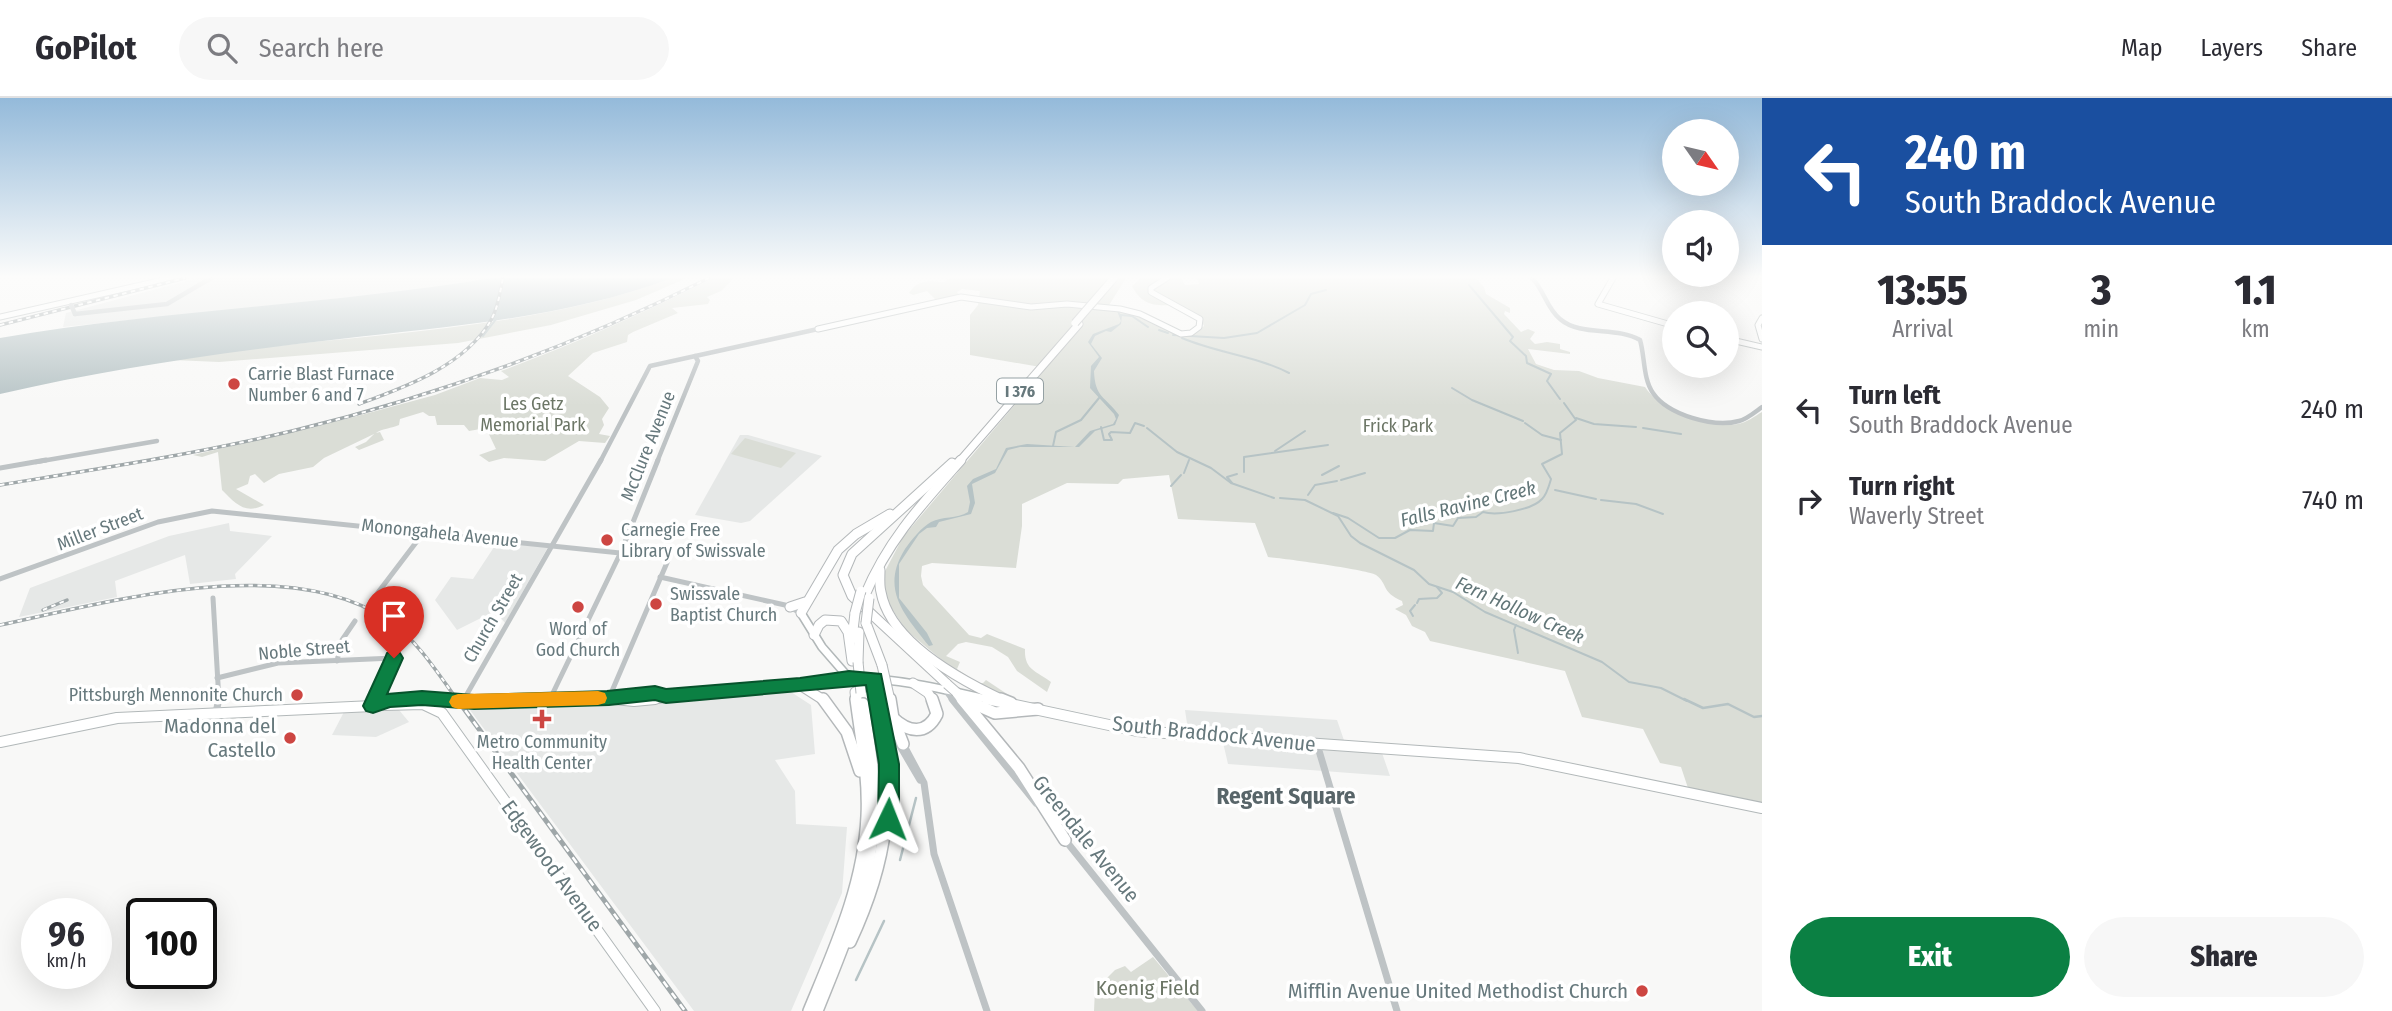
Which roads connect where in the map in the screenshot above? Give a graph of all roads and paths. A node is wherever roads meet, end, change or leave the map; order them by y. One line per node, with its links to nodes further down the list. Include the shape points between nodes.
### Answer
1 (856, 321): 8 (main road)
2 (1080, 321): 7 (highway, I 376, bridge)
3 (1154, 321): 4 (main road, via 1181,334 1191,332)
4 (1199, 321)
5 (1562, 321): 13 (street, via 1638,338 1652,391 1668,406 1696,418 1728,422)
6 (1760, 321): 9 (main road)
7 (1077, 324): 15 (highway, I 376); 19 (highway, I 376)
8 (818, 329): 12 (street)
9 (1762, 339)
10 (1739, 342): 11 (main road)
11 (1762, 347)
12 (695, 356): 21 (street, Church Street, via 650,366); 22 (street, McClure Avenue, via 698,361)
13 (1762, 407)
14 (156, 441): 16 (street)
15 (958, 457): 17 (highway); 26 (highway, I 376, via 891,535 874,561)
16 (0, 468)
17 (906, 504): 28 (highway, via 843,544); 45 (highway, via 850,556 843,568 843,581 852,596)
18 (212, 511): 20 (street, Monongahela Avenue); 25 (street, Miller Street, via 158,522)
19 (911, 517): 23 (highway); 26 (highway, I 376, via 883,555)
20 (424, 532): 21 (street, Monongahela Avenue); 29 (street)
21 (551, 545): 22 (street, Monongahela Avenue); 48 (street, Church Street)
22 (621, 552): 24 (street, Monongahela Avenue, via 669,558); 47 (street, McClure Avenue)
23 (880, 570): 26 (highway); 49 (highway, via 882,603 909,638 960,677)
24 (660, 577): 30 (street); 46 (street)
25 (0, 579)
26 (865, 595): 32 (highway, bridge)
27 (213, 597): 38 (street)
28 (807, 601): 30 (highway); 31 (highway)
29 (370, 603)
30 (790, 607): 31 (street)
31 (801, 613): 34 (main road)
32 (860, 618): 36 (highway); 54 (highway, bridge, via 882,665)
33 (355, 621): 35 (street, via 342,640)
34 (814, 635): 36 (highway, via 824,621 842,621); 37 (main road)
35 (337, 661): 38 (street, Noble Street, via 278,663); 50 (street, Noble Street, via 394,658)
36 (855, 662): 44 (highway, bridge)
37 (836, 664): 39 (main road); 41 (main road, via 838,673)
38 (217, 678): 53 (street)
39 (849, 678): 40 (main road, South Braddock Avenue); 41 (main road, South Braddock Avenue)
40 (874, 678): 42 (main road, South Braddock Avenue); 51 (street)
41 (831, 680): 43 (main road, South Braddock Avenue)
42 (913, 683): 45 (main road, South Braddock Avenue); 54 (highway, via 936,701 936,720 913,730)
43 (800, 685): 46 (main road, South Braddock Avenue, via 634,701); 61 (highway, via 822,696 850,738 860,769)
44 (858, 692): 61 (highway, via 867,792); 62 (highway, via 874,792 872,841 859,901)
45 (954, 692): 49 (main road, South Braddock Avenue); 52 (highway, via 995,713); 60 (street, Greendale Avenue); 60 (highway, via 1010,755)
46 (609, 698): 47 (main road, South Braddock Avenue)
47 (550, 699): 48 (main road, South Braddock Avenue)
48 (463, 701): 50 (main road, South Braddock Avenue, via 390,700)
49 (1011, 703): 52 (main road, South Braddock Avenue)
50 (373, 706): 53 (main road, South Braddock Avenue); 63 (main road, Edgewood Avenue, via 426,704 442,713)
51 (880, 708): 58 (street); 62 (highway, via 890,786 885,845 867,905)
52 (1038, 709): 57 (main road, South Braddock Avenue, via 1137,731)
53 (216, 712): 55 (main road, South Braddock Avenue, via 93,722)
54 (893, 718): 56 (highway)
55 (0, 742)
56 (903, 744): 58 (street)
57 (1317, 744): 59 (main road, South Braddock Avenue, via 1520,758); 68 (street)
58 (927, 796): 66 (street, via 933,854)
59 (1762, 808)
60 (1065, 840): 67 (street, Greendale Avenue)
61 (865, 841): 64 (highway, via 855,892)
62 (824, 994): 65 (highway)
63 (656, 1011)
64 (809, 1011)
65 (817, 1011)
66 (987, 1011)
67 (1202, 1011)
68 (1397, 1011)

